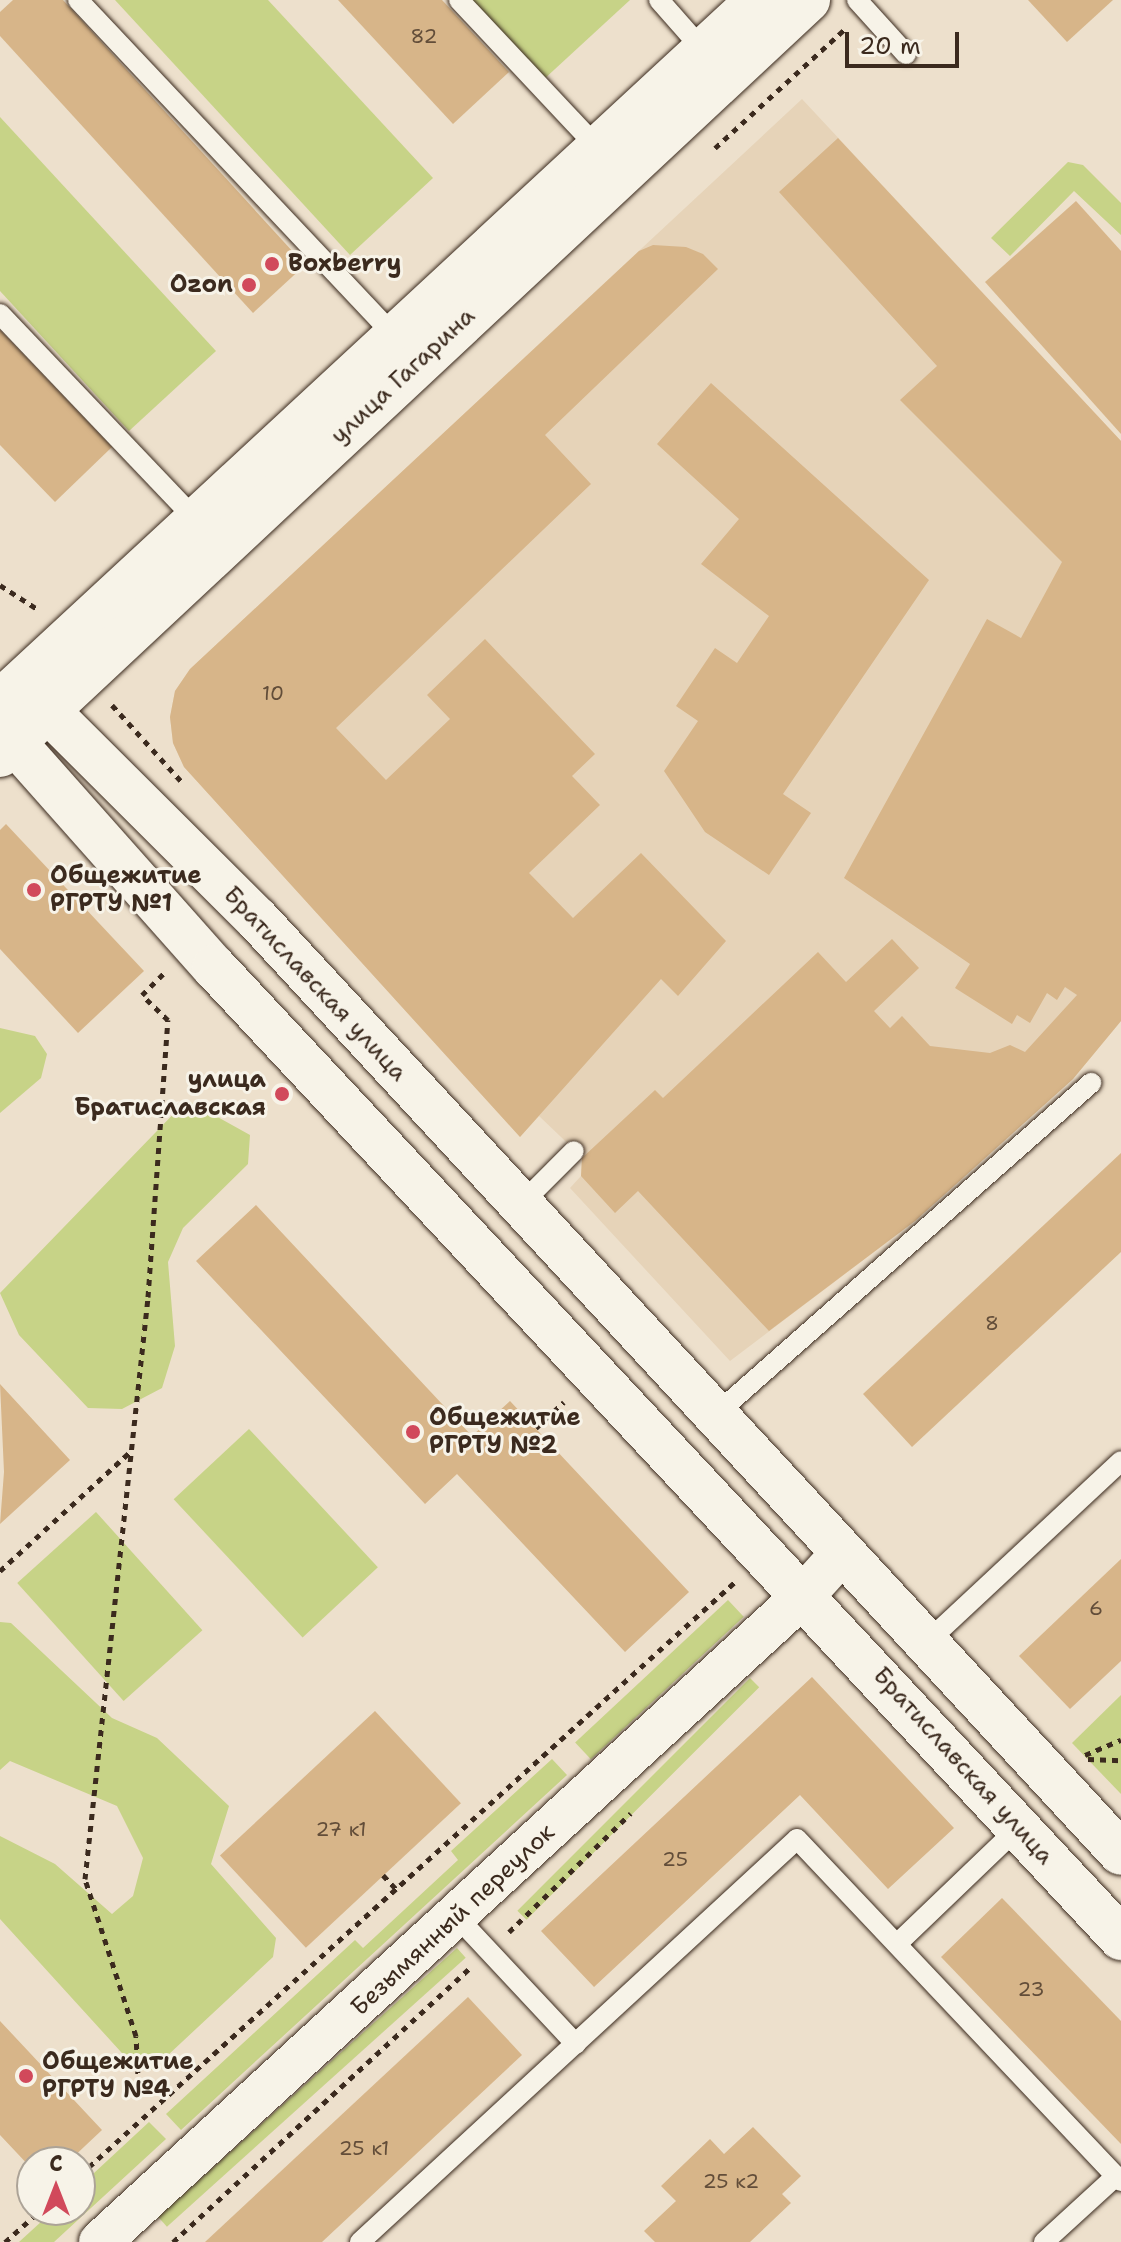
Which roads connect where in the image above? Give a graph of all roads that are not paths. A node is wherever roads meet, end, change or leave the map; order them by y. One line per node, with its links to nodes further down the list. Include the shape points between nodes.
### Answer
1 (78, 0): 11 (lane)
2 (459, 0): 9 (lane)
3 (659, 0): 7 (lane)
4 (758, 0): 7 (street, улица Гагарина)
5 (808, 0): 13 (street, улица Гагарина)
6 (857, 0): 8 (lane)
7 (704, 51): 9 (street, улица Гагарина)
8 (906, 54)
9 (597, 147): 11 (street, улица Гагарина)
10 (0, 314): 12 (lane)
11 (395, 336): 12 (street, улица Гагарина)
12 (197, 521): 13 (street, улица Гагарина)
13 (16, 693): 14 (street, Братиславская улица); 17 (street, Братиславская улица, via 257,919)
14 (7, 749): 21 (street, Братиславская улица)
15 (1091, 1083): 18 (lane)
16 (574, 1151): 17 (lane)
17 (520, 1205): 18 (street, Братиславская улица)
18 (715, 1415): 20 (street, Братиславская улица)
19 (1121, 1461): 22 (lane)
20 (843, 1552): 21 (street); 22 (street, Братиславская улица)
21 (804, 1595): 23 (street, Братиславская улица); 25 (street, Безымянный переулок)
22 (927, 1642): 24 (street, Братиславская улица)
23 (1018, 1828): 26 (street, Братиславская улица); 27 (lane)
24 (1121, 1853)
25 (457, 1917): 28 (lane); 30 (street, Безымянный переулок)
26 (1121, 1938)
27 (898, 1943): 28 (lane, via 797,1839); 29 (lane)
28 (576, 2044): 31 (lane)
29 (1119, 2178): 32 (lane)
30 (106, 2240)
31 (360, 2242)
32 (1044, 2242)

